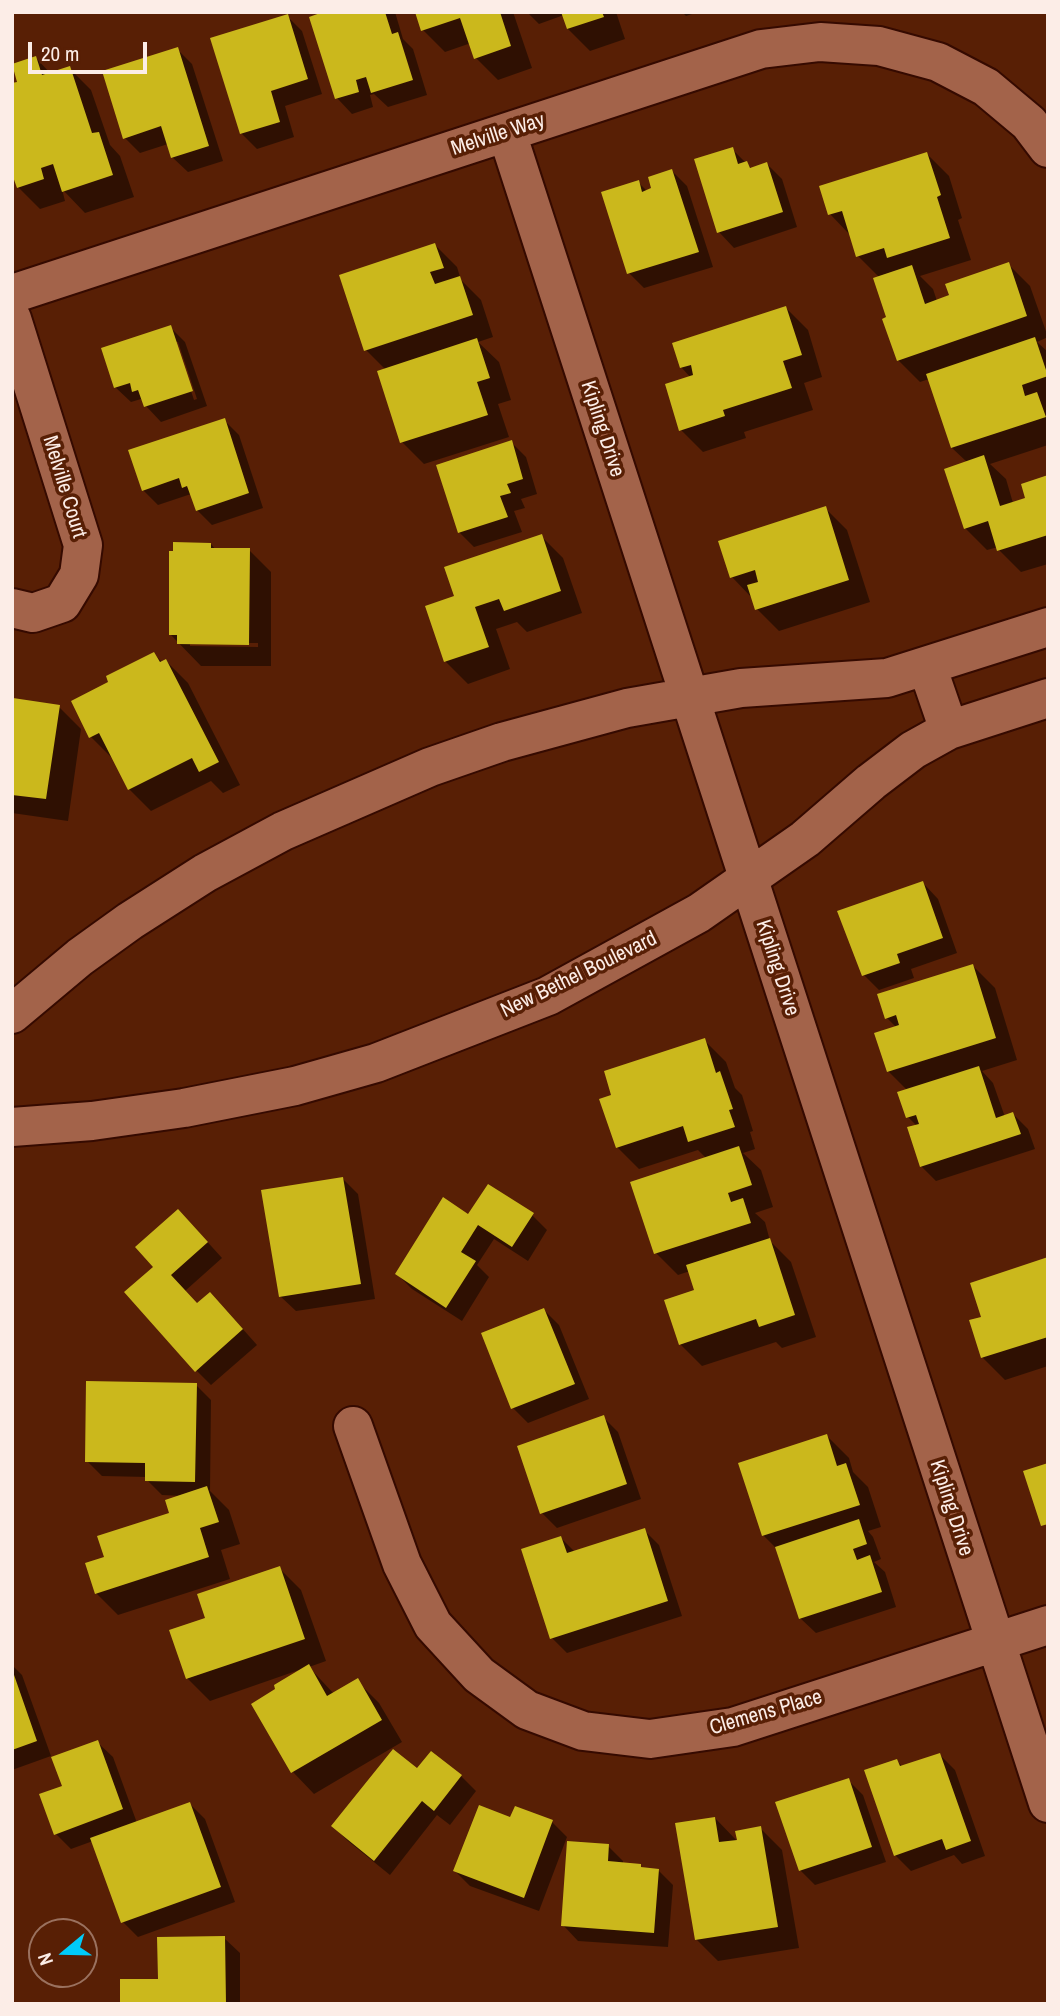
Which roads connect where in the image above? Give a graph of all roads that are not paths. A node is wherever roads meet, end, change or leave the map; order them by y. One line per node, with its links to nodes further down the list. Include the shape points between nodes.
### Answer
1 (507, 132): 2 (street, Melville Way, via 761,49 820,42 879,46 938,62 986,87 1029,123); 3 (street, Melville Way); 8 (street, Kipling Drive)
2 (1048, 148)
3 (12, 294)
4 (12, 319): 5 (street, Melville Court, via 83,545 79,575 62,603 33,613)
5 (12, 608)
6 (1048, 627): 7 (street)
7 (927, 666): 8 (street, via 887,678 741,688); 10 (street)
8 (689, 697): 11 (street, Kipling Drive); 12 (street, via 627,708 502,742 430,767 283,831 130,921)
9 (1048, 698): 10 (street, New Bethel Boulevard)
10 (949, 730): 11 (street, New Bethel Boulevard, via 913,750 805,839)
11 (748, 879): 13 (street, New Bethel Boulevard, via 699,913 548,996 376,1063 295,1086 184,1108); 16 (street, Kipling Drive)
12 (12, 1014)
13 (12, 1127)
14 (353, 1426): 16 (street, Clemens Place, via 402,1564 433,1625 479,1675 517,1703 583,1731 650,1739 733,1727)
15 (1048, 1625): 16 (street, Clemens Place)
16 (995, 1642): 17 (street, Kipling Drive)
17 (1048, 1804)

